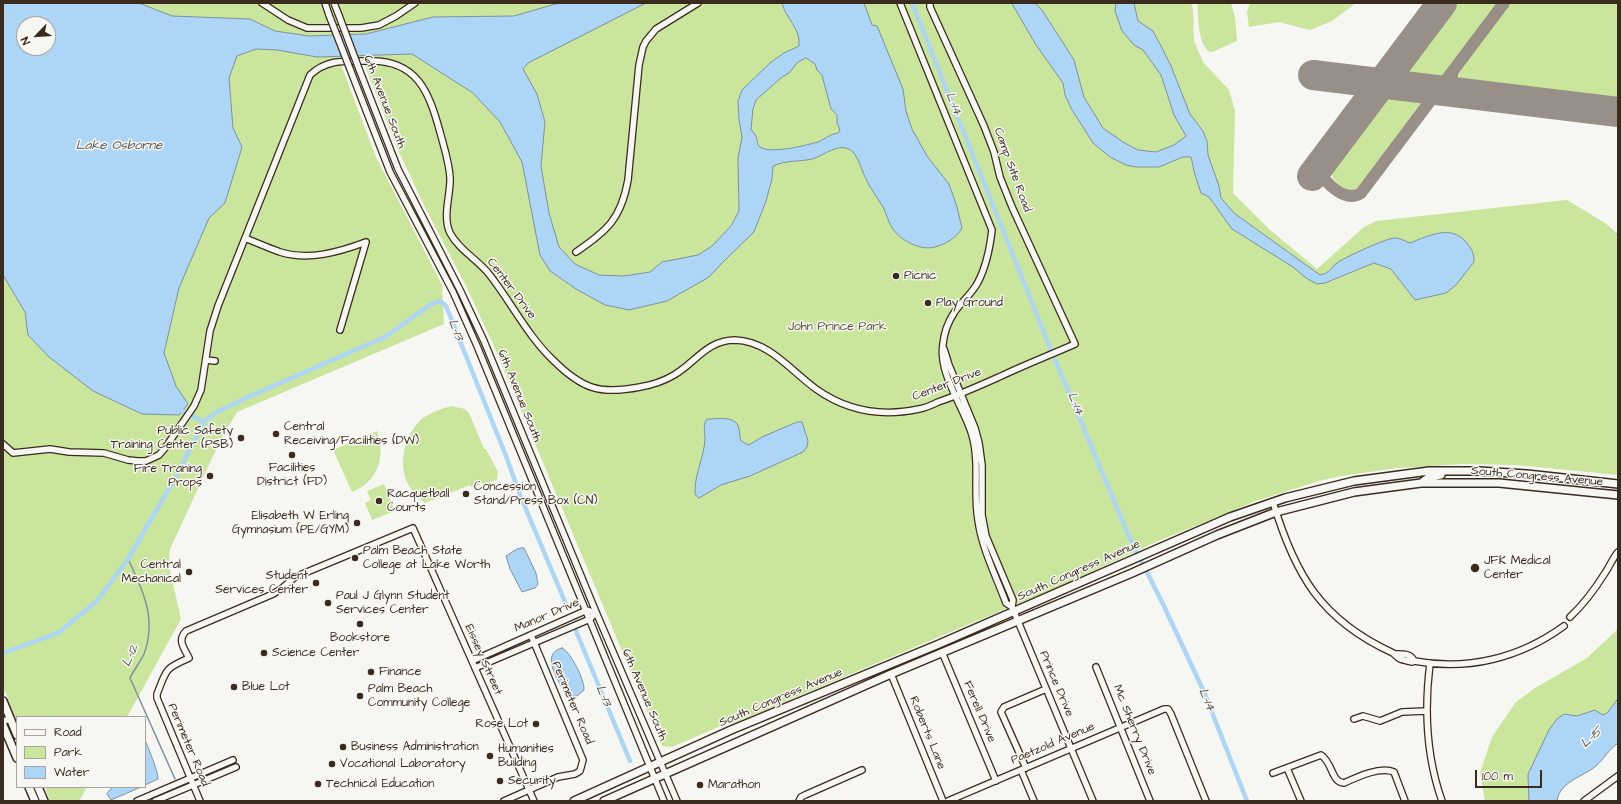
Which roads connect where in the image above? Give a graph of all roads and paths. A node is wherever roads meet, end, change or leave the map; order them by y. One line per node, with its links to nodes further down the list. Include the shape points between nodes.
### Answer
1 (262, 3): 4 (street, via 288,20 307,28 362,28 379,25)
2 (325, 3): 25 (street, 6th Avenue South, bridge, via 390,172 453,292)
3 (334, 3): 26 (street, 6th Avenue South, bridge, via 398,169 484,341)
4 (415, 3)
5 (698, 3): 9 (street, via 656,29 646,41 639,65 625,198 610,225)
6 (900, 3): 14 (street, Prince Drive, via 992,230 991,242 978,282 954,313 946,329 943,345 944,366)
7 (929, 4): 11 (street, Camp Site Road, via 984,126 1012,207)
8 (245, 238): 10 (street, via 281,252 300,256 319,255 366,242); 12 (street, Center Drive, via 210,331); 14 (street, Center Drive, via 310,76 319,67 329,63 384,61 400,66 414,76 426,90 433,107 447,156 450,178 447,220 450,232 461,247 488,273 550,358 567,374 583,384 611,391 647,386 675,375 713,345 731,340 756,344 815,388 856,410 886,413 920,409)
9 (576, 252)
10 (340, 330)
11 (1075, 344): 14 (street, Center Drive)
12 (206, 360): 13 (street); 15 (street, Center Drive, via 202,390 194,406 159,455 146,461 128,460 104,452 50,449 13,453)
13 (215, 361)
14 (959, 395): 24 (street, Prince Drive, via 972,436 986,536 1013,600)
15 (3, 444)
16 (1502, 472): 17 (main road, via 1490,476 1433,476); 18 (main road, South Congress Avenue); 20 (main road, South Congress Avenue, via 1429,471 1378,477 1333,485)
17 (1421, 483): 19 (main road, South Congress Avenue, via 1499,483); 21 (main road, South Congress Avenue, via 1354,492)
18 (1618, 484)
19 (1618, 495)
20 (1273, 502): 21 (street); 24 (main road, South Congress Avenue, via 1230,517)
21 (1276, 512): 29 (main road, South Congress Avenue); 36 (street, via 1300,570 1324,606 1366,640 1394,654 1404,654 1411,656 1414,661)
22 (413, 528): 35 (street, Eissey Street); 63 (street, Perimeter Road, via 295,577 273,594 186,631 181,640 189,658 171,666 157,694)
23 (1618, 552): 27 (street, via 1593,592)
24 (1013, 609): 29 (street, Prince Drive); 34 (main road, South Congress Avenue)
25 (587, 610): 26 (street, Manor Drive); 28 (street, 6th Avenue South); 31 (street, Manor Drive)
26 (596, 612): 28 (street, Manor Drive); 54 (street, 6th Avenue South)
27 (1570, 617)
28 (590, 619): 32 (street, Manor Drive); 56 (street, 6th Avenue South)
29 (1017, 620): 33 (main road, South Congress Avenue); 42 (street, Prince Drive)
30 (1564, 626): 36 (street, via 1535,645 1497,659 1470,663)
31 (531, 635): 32 (street, Perimeter Road); 35 (street, Manor Drive)
32 (534, 642): 39 (street, Manor Drive); 69 (street, Perimeter Road, via 583,760 582,766 575,774 558,777)
33 (942, 652): 40 (main road, South Congress Avenue); 65 (street, Ferell Drive)
34 (906, 658): 37 (main road, South Congress Avenue); 40 (main road)
35 (472, 660): 39 (street, Eissey Street)
36 (1430, 663): 44 (street)
37 (887, 666): 41 (main road); 54 (main road, South Congress Avenue, via 731,730)
38 (1096, 666): 49 (street, Mc Sherry Drive)
39 (475, 668): 69 (street, Eissey Street)
40 (891, 674): 41 (main road, South Congress Avenue); 82 (street, Roberts Lane)
41 (874, 681): 61 (main road, South Congress Avenue)
42 (1046, 689): 51 (street, Prince Drive); 58 (street, via 1004,707 1002,712)
43 (3, 701): 46 (main road)
44 (1426, 712): 45 (street, via 1402,712 1380,721 1363,716); 90 (street, via 1430,759)
45 (1354, 719)
46 (11, 720): 47 (street); 50 (main road)
47 (3, 722)
48 (3, 725): 52 (main road)
49 (1121, 727): 51 (street, Paetzold Avenue); 86 (street, Mc Sherry Drive); 87 (street, Paetzold Avenue, via 1168,709)
50 (16, 732)
51 (1071, 748): 58 (street, Paetzold Avenue); 85 (street, Prince Drive)
52 (16, 756)
53 (233, 760): 63 (street)
54 (661, 762): 56 (main road, South Congress Avenue); 61 (street, 6th Avenue South)
55 (236, 767): 66 (street)
56 (650, 767): 64 (street, 6th Avenue South); 77 (main road, South Congress Avenue)
57 (1287, 768): 60 (street); 88 (street); 89 (street, via 1321,755 1326,758 1336,780 1340,783 1366,774 1389,770 1394,772)
58 (1024, 769): 65 (street, Paetzold Avenue); 84 (street)
59 (862, 770): 81 (street, via 804,795)
60 (1273, 773)
61 (666, 774): 64 (main road, South Congress Avenue); 80 (street, 6th Avenue South)
62 (1618, 776): 91 (street)
63 (190, 779): 66 (street, Perimeter Road); 72 (street)
64 (655, 779): 78 (main road, South Congress Avenue); 79 (street, 6th Avenue South)
65 (996, 781): 83 (street, Paetzold Avenue)
66 (193, 785): 73 (street); 74 (street, Perimeter Road)
67 (29, 788): 70 (main road)
68 (38, 788): 71 (main road)
69 (528, 790): 75 (street, Perimeter Road); 76 (street, Eissey Street)
70 (35, 801)
71 (44, 801)
72 (137, 801)
73 (155, 801)
74 (200, 801)
75 (504, 801)
76 (534, 801)
77 (574, 801)
78 (604, 801)
79 (664, 801)
80 (677, 801)
81 (799, 801)
82 (943, 801)
83 (948, 801)
84 (1034, 801)
85 (1093, 801)
86 (1150, 801)
87 (1206, 801)
88 (1301, 801)
89 (1405, 801)
90 (1442, 801)
91 (1584, 801)

